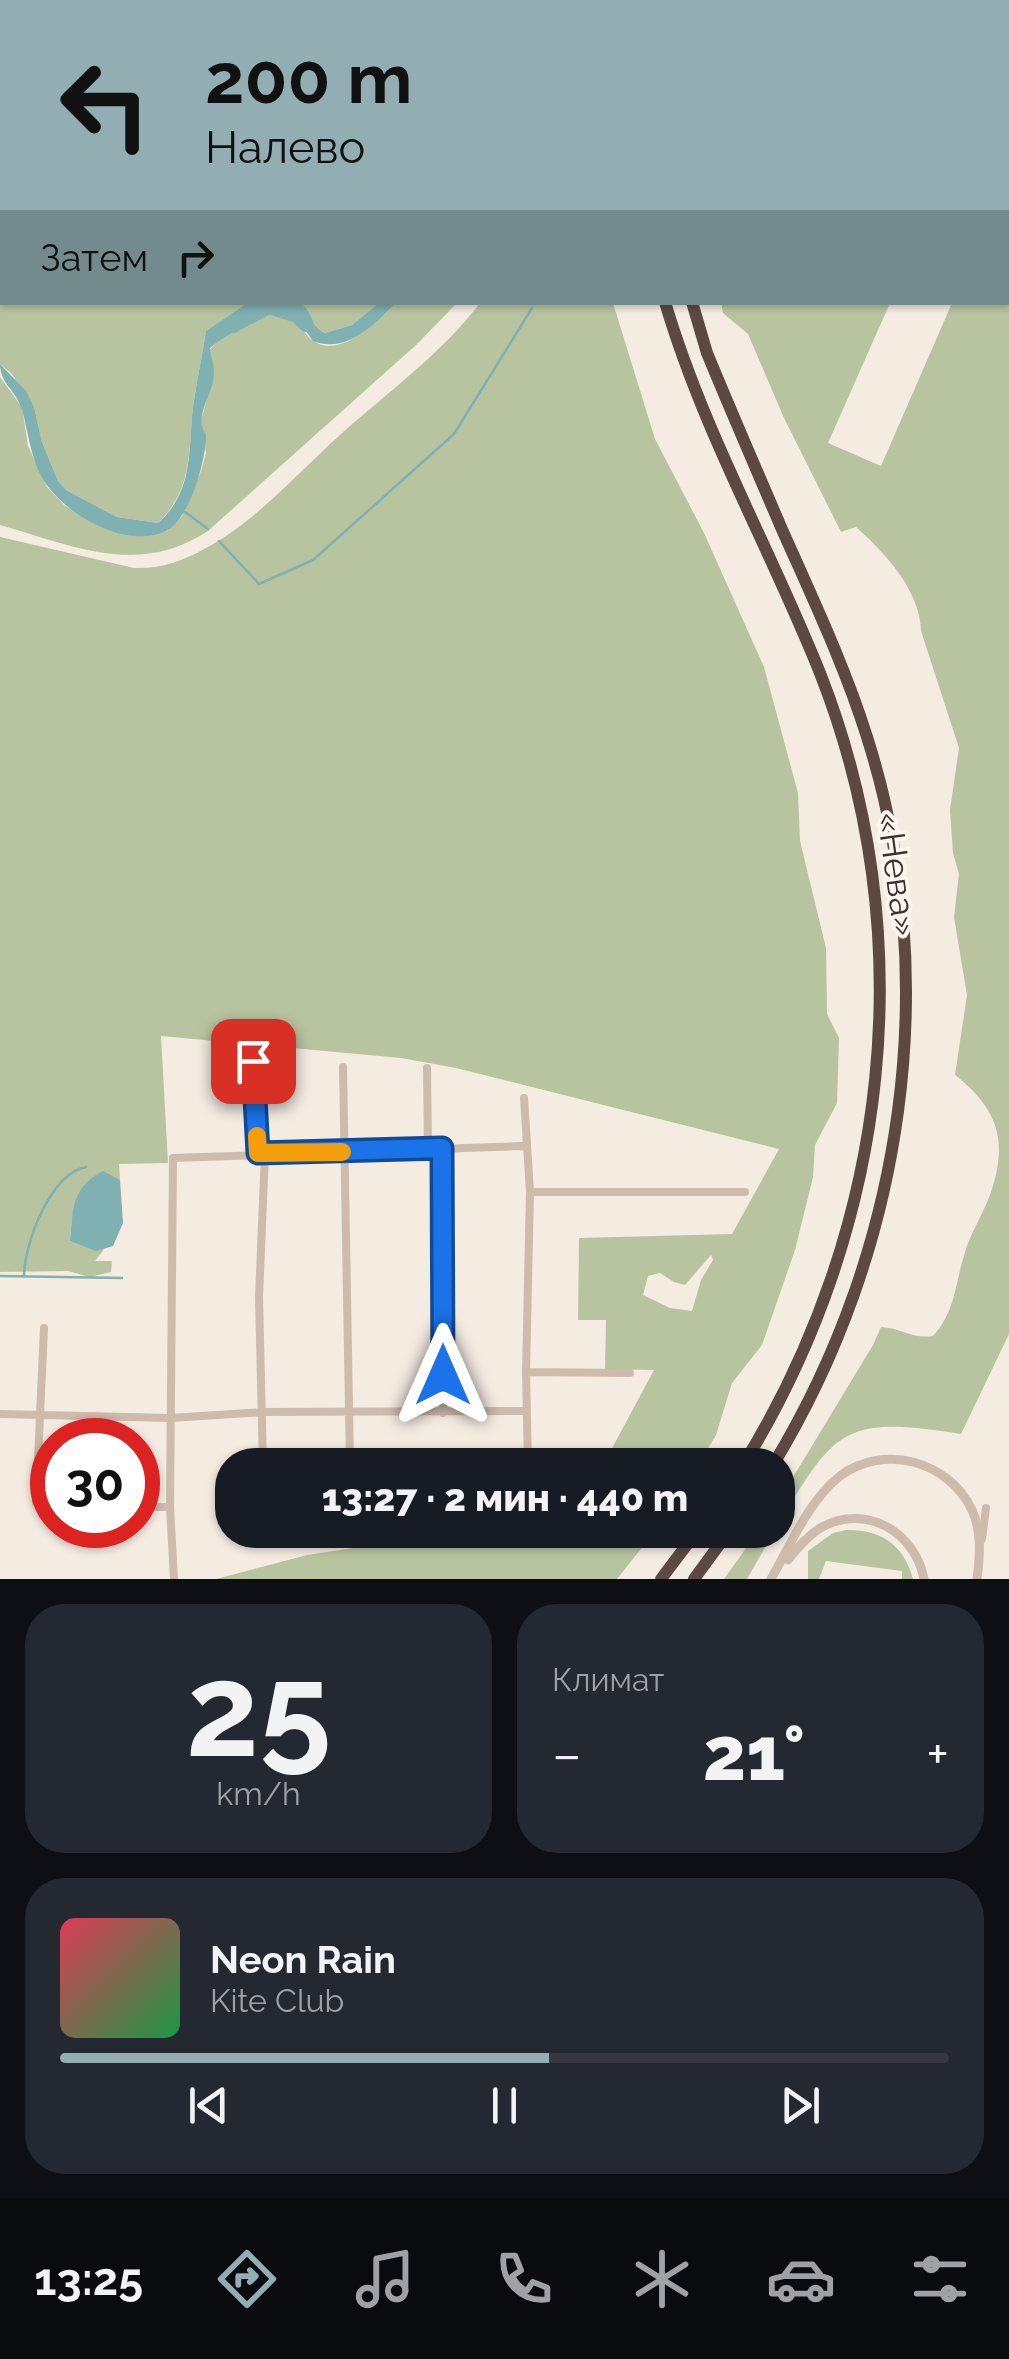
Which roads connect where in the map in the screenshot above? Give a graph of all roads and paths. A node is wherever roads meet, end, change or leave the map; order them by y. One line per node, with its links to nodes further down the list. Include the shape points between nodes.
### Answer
1 (666, 305): 28 (highway, «Нева», via 682,360 820,674 862,819 875,904 881,1022 852,1216 807,1348)
2 (693, 305): 29 (highway, «Нева», via 706,353 844,668 869,741 901,906 906,974 900,1098 876,1224 830,1359)
3 (253, 1061): 11 (street)
4 (342, 1067): 10 (street)
5 (427, 1068): 9 (street)
6 (524, 1098): 8 (street)
7 (442, 1148): 8 (street); 9 (street); 20 (street)
8 (527, 1148): 12 (street)
9 (428, 1149): 10 (street)
10 (346, 1152): 11 (street); 19 (street)
11 (261, 1153): 18 (street); 24 (street, via 173,1158)
12 (530, 1192): 13 (street); 15 (street)
13 (745, 1192)
14 (44, 1328): 22 (street)
15 (526, 1372): 16 (street); 17 (street)
16 (630, 1372)
17 (527, 1411): 20 (street); 27 (street)
18 (262, 1412): 19 (street); 24 (street); 25 (street)
19 (350, 1412): 20 (street); 26 (street)
20 (443, 1413)
21 (0, 1414): 22 (street)
22 (42, 1415): 23 (street); 24 (street)
23 (42, 1418)
24 (170, 1418): 31 (street)
25 (262, 1448)
26 (350, 1448)
27 (528, 1448)
28 (754, 1448)
29 (781, 1448)
30 (160, 1507): 31 (street)
31 (170, 1507): 36 (street)
32 (986, 1508): 35 (street)
33 (684, 1548): 37 (highway)
34 (717, 1548): 38 (highway)
35 (980, 1558): 39 (street, via 976,1522 943,1476 922,1464 877,1460 844,1474 813,1508); 41 (street)
36 (174, 1579)
37 (661, 1579)
38 (694, 1579)
39 (772, 1579): 40 (street, via 822,1527 863,1518 902,1536)
40 (924, 1579)
41 (977, 1579)

